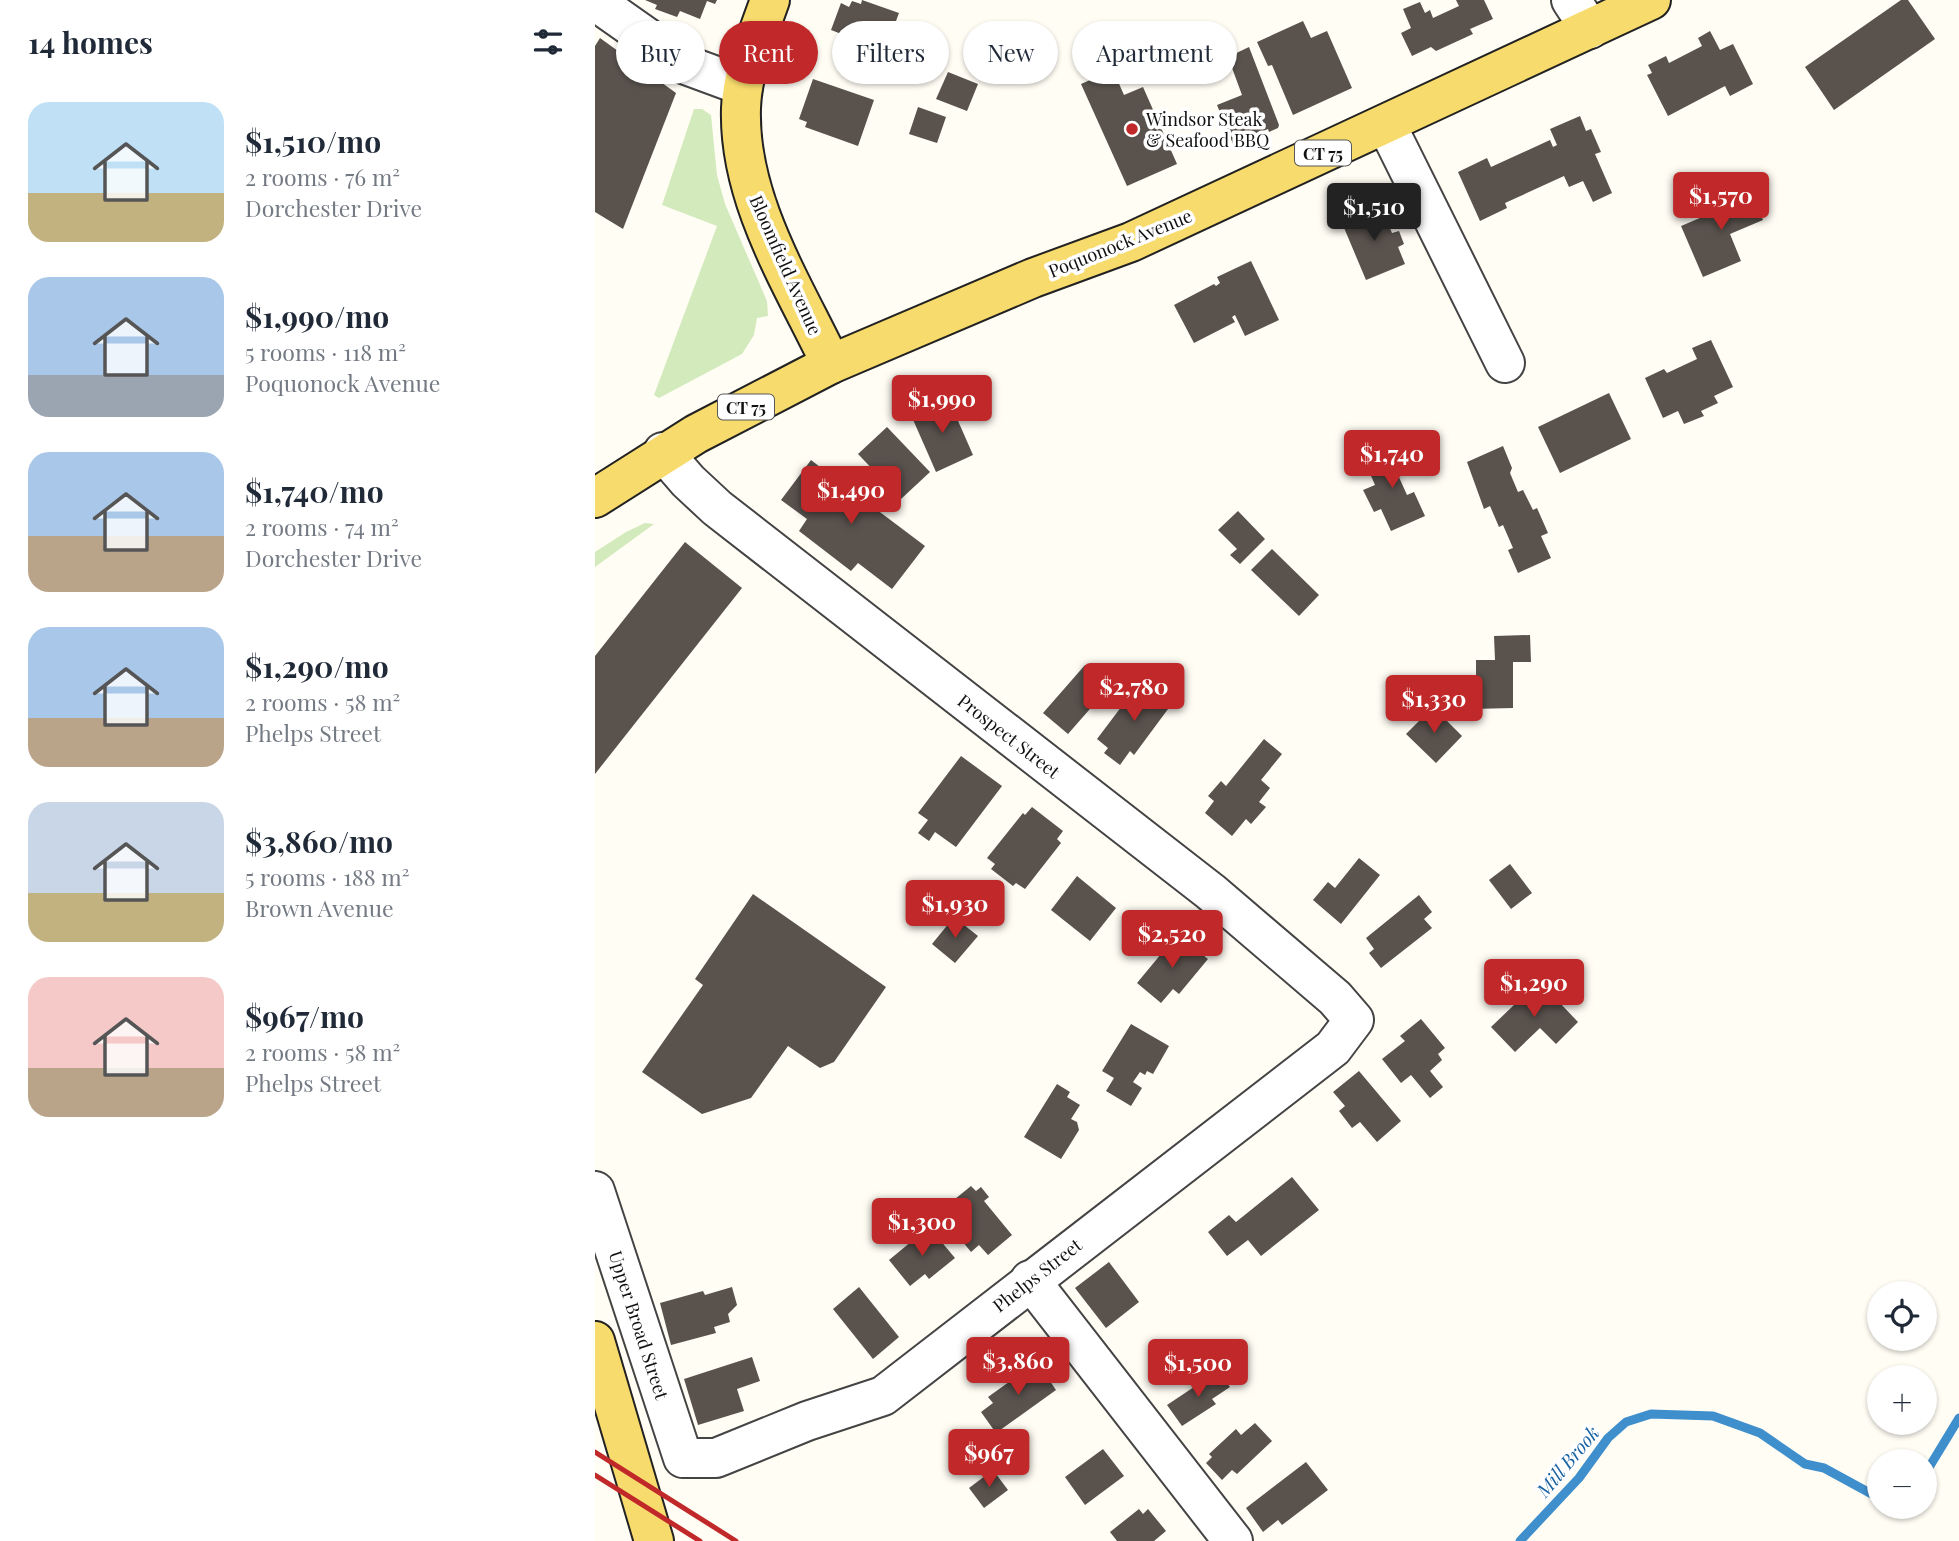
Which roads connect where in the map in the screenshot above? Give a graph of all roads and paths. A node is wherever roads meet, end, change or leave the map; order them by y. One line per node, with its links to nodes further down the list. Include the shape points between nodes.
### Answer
1 (770, 0): 5 (main road, Bloomfield Avenue)
2 (1651, 0): 4 (main road, Poquonock Avenue / CT 75)
3 (595, 1): 5 (street, via 676,60)
4 (1581, 14): 6 (main road, Poquonock Avenue / CT 75)
5 (743, 86): 8 (main road, Bloomfield Avenue, via 741,127 752,191 769,237)
6 (1386, 124): 7 (street); 8 (main road, Poquonock Avenue / CT 75, via 1132,242)
7 (1504, 363)
8 (831, 364): 9 (main road, Poquonock Avenue / CT 75)
9 (663, 452): 10 (main road, Poquonock Avenue / CT 75); 11 (street, Prospect Street, via 717,508 1211,891 1335,998)
10 (595, 498)
11 (1354, 1020): 13 (street, Phelps Street, via 1333,1048)
12 (595, 1191): 15 (street, Upper Broad Street)
13 (1030, 1280): 15 (street, Phelps Street, via 883,1396 716,1458); 17 (street)
14 (595, 1341): 16 (main road)
15 (683, 1458)
16 (654, 1541)
17 (1233, 1541)

